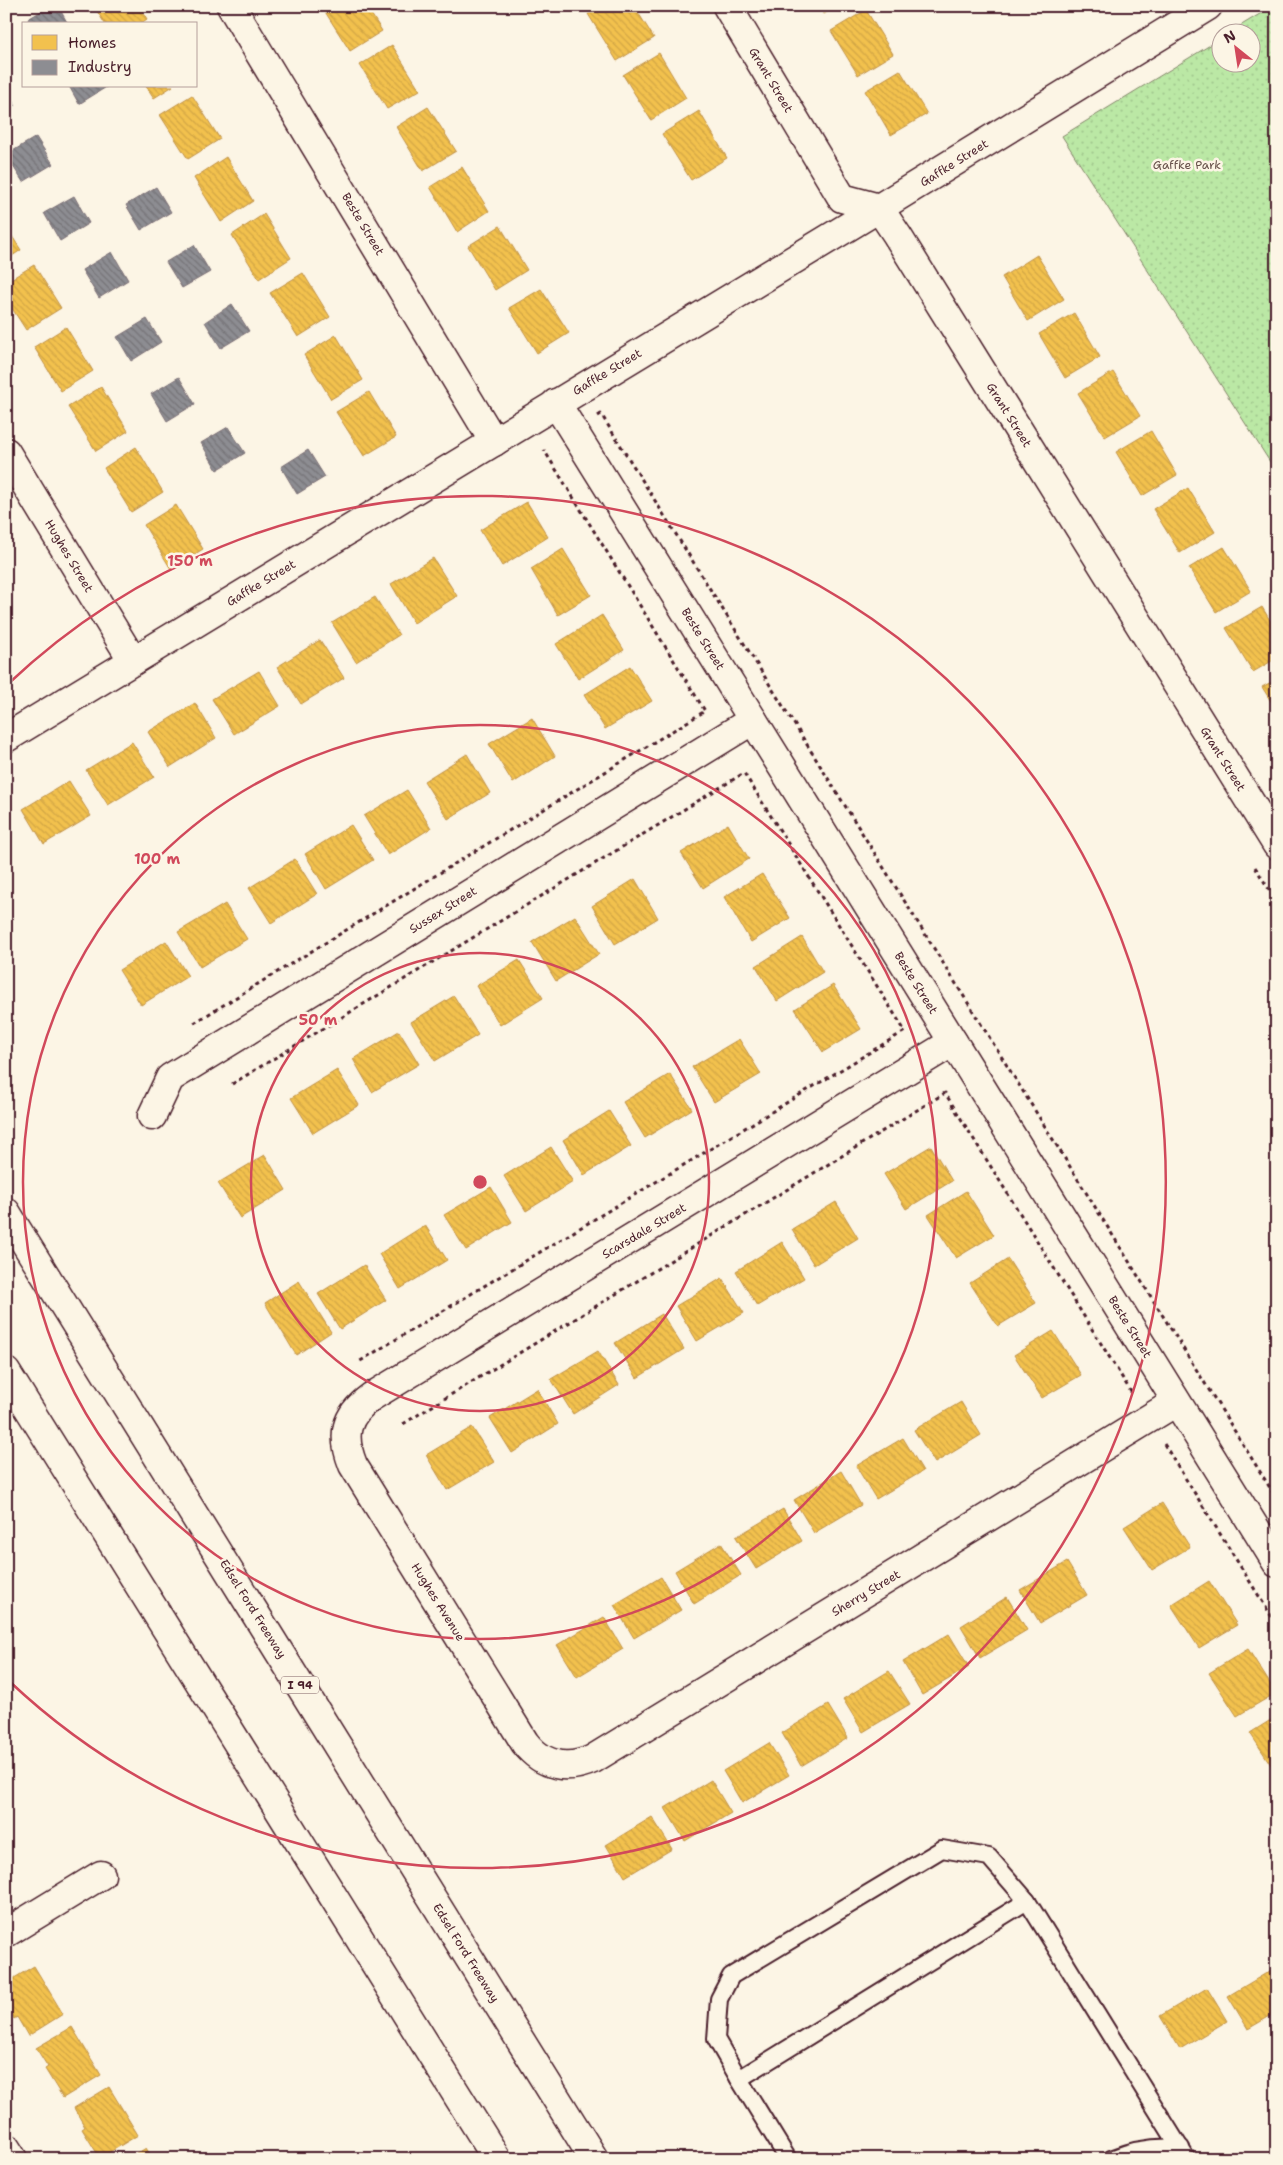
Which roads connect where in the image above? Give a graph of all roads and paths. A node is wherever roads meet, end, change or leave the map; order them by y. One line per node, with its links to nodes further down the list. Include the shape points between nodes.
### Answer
1 (231, 6): 7 (main road, Beste Street)
2 (727, 6): 4 (main road, Grant Street, via 842,198)
3 (1208, 6): 4 (main road, Gaffke Street)
4 (879, 208): 5 (main road, Gaffke Street); 13 (main road, Grant Street)
5 (556, 403): 7 (main road, Gaffke Street); 11 (main road, Beste Street)
6 (594, 419): 26 (path, via 601,414)
7 (494, 442): 10 (main road, Gaffke Street)
8 (544, 450): 14 (path, via 705,710)
9 (6, 452): 10 (main road, Hughes Street)
10 (132, 661): 12 (main road, Gaffke Street)
11 (753, 720): 15 (main road, Beste Street); 17 (main road, Sussex Street, via 170,1078)
12 (6, 738)
13 (1277, 845)
14 (194, 1023)
15 (953, 1042): 22 (main road, Beste Street); 24 (main road, Scarsdale Street, via 371,1397 356,1408)
16 (232, 1084): 19 (path, via 744,773 906,1031)
17 (152, 1116)
18 (6, 1212): 38 (main road, Edsel Ford Freeway / I 94)
19 (357, 1362)
20 (6, 1372): 37 (main road)
21 (1136, 1399): 23 (path, via 945,1093)
22 (1176, 1402): 27 (main road, Beste Street); 29 (main road, Sherry Street, via 593,1759 566,1766)
23 (403, 1424)
24 (347, 1430): 29 (main road, Hughes Avenue, via 346,1444 353,1465 525,1743)
25 (1160, 1437): 28 (path)
26 (1277, 1500)
27 (1277, 1563)
28 (1277, 1625)
29 (549, 1764)
30 (101, 1875): 32 (main road)
31 (1027, 1901): 33 (lane); 33 (lane, via 989,1857 942,1849 731,1976 719,1999 716,2039); 35 (lane)
32 (6, 1933)
33 (739, 2079): 39 (lane)
34 (6, 2148): 36 (main road)
35 (1184, 2153): 40 (lane, via 1160,2146 1129,2151)
36 (13, 2159)
37 (496, 2159)
38 (594, 2159)
39 (788, 2159)
40 (1111, 2159)

